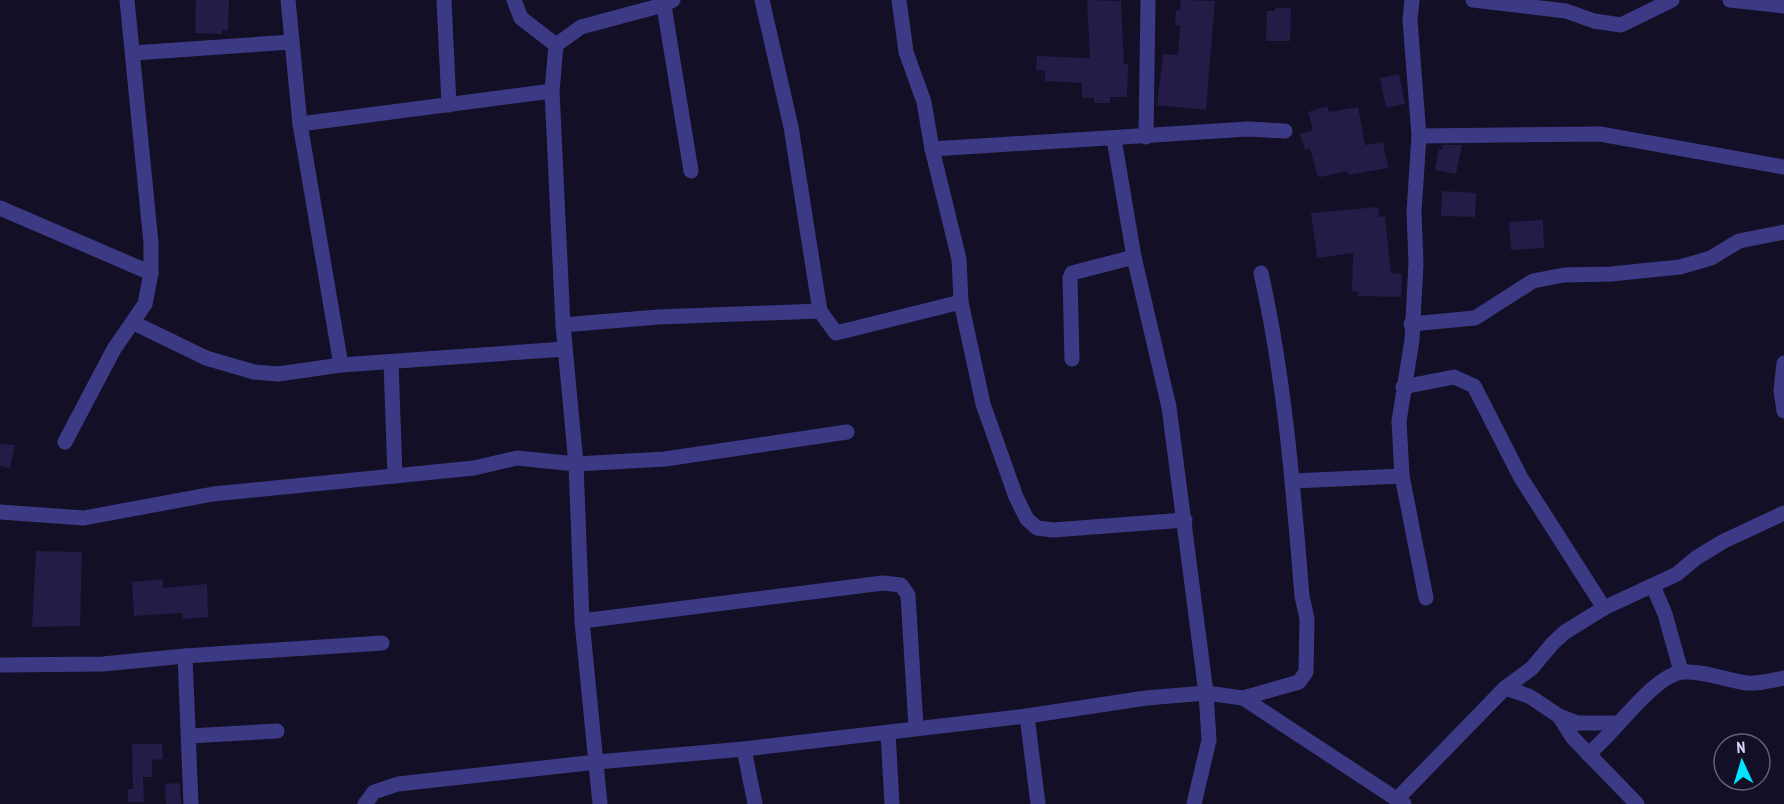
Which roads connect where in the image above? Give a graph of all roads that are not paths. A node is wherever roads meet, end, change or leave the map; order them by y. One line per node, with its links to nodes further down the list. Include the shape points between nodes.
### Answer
1 (127, 0): 16 (street)
2 (288, 0): 14 (street)
3 (444, 0): 18 (street)
4 (514, 0): 15 (street, via 521,18)
5 (762, 0): 33 (street, via 791,126)
6 (899, 0): 24 (street, via 906,52 924,102)
7 (1148, 0): 22 (street)
8 (1412, 0): 21 (street, via 1410,20)
9 (1473, 0): 10 (street, via 1566,11 1622,25)
10 (1672, 0)
11 (1730, 0): 13 (street)
12 (666, 2): 15 (street, via 581,27); 26 (street)
13 (1784, 6)
14 (291, 42): 16 (street); 19 (street)
15 (556, 45): 17 (street)
16 (133, 53): 30 (street, via 151,243)
17 (552, 91): 18 (street); 36 (street)
18 (449, 105): 19 (street)
19 (300, 124): 41 (street)
20 (1286, 131): 22 (street, via 1248,129)
21 (1419, 136): 25 (street, via 1600,134); 35 (street)
22 (1146, 137): 23 (street)
23 (1114, 139): 24 (street); 29 (street)
24 (932, 149): 32 (street, via 959,259)
25 (1784, 167)
26 (691, 171)
27 (0, 208): 30 (street)
28 (1784, 232): 35 (street, via 1739,241 1711,258 1680,267 1564,275 1533,281 1475,318)
29 (1134, 257): 38 (street, via 1072,273); 52 (street, via 1169,406)
30 (150, 273): 34 (street, via 145,304)
31 (1261, 273): 49 (street, via 1282,374)
32 (962, 302): 33 (street, via 836,333); 52 (street, via 983,404 1027,519 1037,528 1053,530)
33 (820, 311): 36 (street)
34 (134, 323): 41 (street, via 206,358 254,372 278,374); 45 (street, via 114,349)
35 (1411, 324): 42 (street, via 1412,340)
36 (563, 325): 37 (street)
37 (565, 350): 39 (street); 46 (street)
38 (1072, 359)
39 (391, 362): 41 (street); 47 (street)
40 (1784, 363): 43 (street)
41 (341, 365)
42 (1403, 387): 48 (street, via 1399,421); 55 (street, via 1454,377 1474,386 1521,478)
43 (1784, 411)
44 (847, 432): 46 (street, via 665,459)
45 (65, 442)
46 (576, 464): 47 (street, via 517,458 474,468); 56 (street)
47 (395, 476): 50 (street, via 213,494 84,518)
48 (1402, 476): 49 (street); 54 (street)
49 (1293, 481): 64 (street, via 1307,619 1306,672 1299,682)
50 (0, 512)
51 (1784, 513): 53 (street, via 1724,541)
52 (1185, 520): 63 (street)
53 (1653, 586): 55 (street); 60 (street)
54 (1426, 598)
55 (1604, 608): 62 (street, via 1552,643 1532,668)
56 (582, 621): 68 (street, via 883,583 901,585 908,595); 74 (street)
57 (382, 643): 58 (street)
58 (185, 656): 59 (street, via 103,664); 71 (street)
59 (0, 665)
60 (1682, 671): 61 (street, via 1748,683); 67 (street, via 1652,689)
61 (1784, 678)
62 (1505, 688): 66 (street, via 1529,696); 75 (street)
63 (1206, 693): 64 (street); 65 (street); 82 (street, via 1209,740)
64 (1243, 699): 75 (street)
65 (1027, 716): 68 (street); 81 (street)
66 (1559, 716): 67 (street, via 1576,723); 73 (street)
67 (1620, 723): 73 (street)
68 (916, 728): 70 (street)
69 (277, 731): 71 (street)
70 (888, 732): 72 (street); 80 (street)
71 (189, 736): 76 (street)
72 (744, 749): 74 (street); 79 (street)
73 (1588, 754): 83 (street)
74 (597, 762): 77 (street, via 398,784 374,792); 78 (street)
75 (1401, 801)
76 (190, 804)
77 (365, 804)
78 (600, 804)
79 (755, 804)
80 (892, 804)
81 (1038, 804)
82 (1194, 804)
83 (1637, 804)

